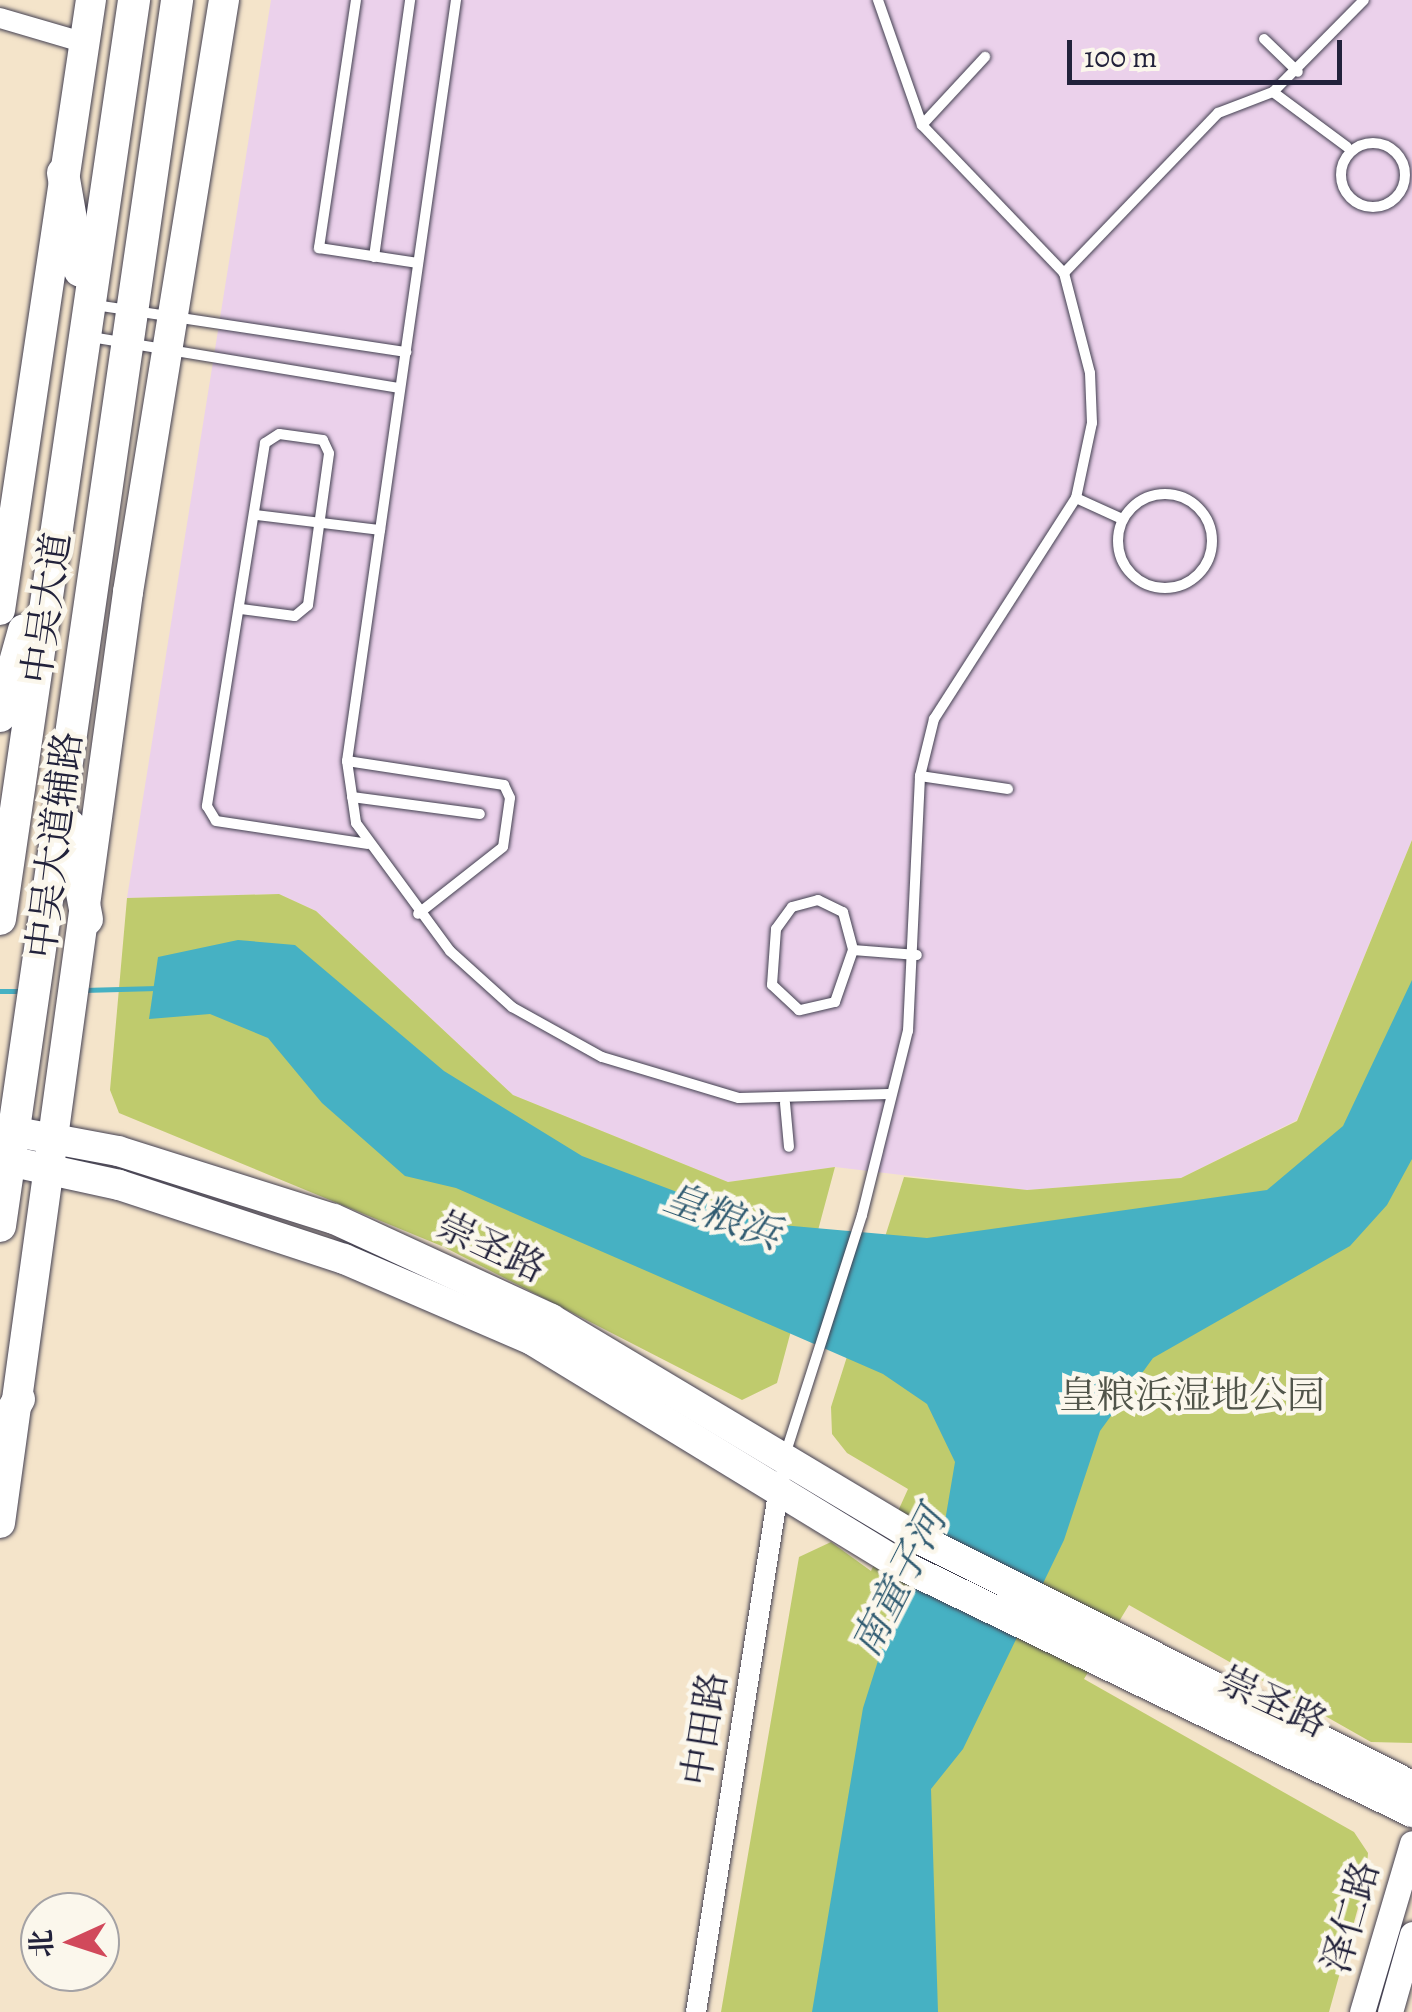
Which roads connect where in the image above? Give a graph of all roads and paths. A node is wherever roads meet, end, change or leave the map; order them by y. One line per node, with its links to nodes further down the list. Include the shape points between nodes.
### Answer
1 (90, 0): 12 (main road)
2 (134, 0): 24 (main road, 中吴大道)
3 (176, 0): 22 (main road, 中吴大道)
4 (224, 0): 23 (main road, 中吴大道辅路)
5 (356, 0): 19 (lane, via 319,248)
6 (410, 0): 19 (lane)
7 (456, 0): 20 (lane)
8 (878, 0): 16 (lane)
9 (1364, 0): 14 (lane)
10 (0, 18): 12 (street)
11 (1264, 38): 14 (lane)
12 (82, 42): 18 (main road)
13 (985, 57): 16 (lane)
14 (1298, 72): 15 (lane)
15 (1273, 92): 17 (lane); 21 (lane, via 1218,112)
16 (922, 125): 21 (lane)
17 (1347, 147): 17 (lane, via 1342,179 1374,209 1399,204 1408,182 1401,168 1369,140)
18 (62, 173): 24 (main road); 36 (main road)
19 (374, 256): 20 (lane)
20 (418, 264): 27 (lane)
21 (1064, 273): 29 (lane, via 1090,372 1092,422)
22 (128, 310): 23 (lane); 24 (lane); 25 (main road, 中吴大道)
23 (174, 317): 26 (main road, 中吴大道辅路); 27 (lane)
24 (87, 320): 25 (lane); 34 (main road, 中吴大道)
25 (124, 342): 26 (lane); 39 (main road, 中吴大道)
26 (169, 350): 28 (lane); 47 (main road, 中吴大道辅路)
27 (406, 352): 28 (lane)
28 (400, 388): 33 (lane)
29 (1076, 498): 31 (lane); 40 (lane, via 952,680)
30 (256, 515): 32 (lane); 32 (lane, via 266,443 279,434 323,440 329,453); 35 (lane)
31 (1122, 519): 31 (lane, via 1118,550 1134,577 1179,586 1204,567 1212,538 1188,500 1159,494)
32 (319, 523): 33 (lane); 35 (lane, via 308,605 295,616)
33 (380, 530): 38 (lane)
34 (50, 570): 37 (main road); 46 (main road, 中吴大道)
35 (242, 609): 44 (lane, via 207,806 216,822)
36 (0, 610)
37 (0, 716)
38 (347, 761): 42 (lane); 45 (lane, via 504,784 510,798 503,848)
39 (65, 775): 47 (main road); 53 (main road, 中吴大道)
40 (920, 776): 41 (lane); 49 (lane)
41 (1008, 789)
42 (352, 797): 43 (lane); 44 (lane)
43 (480, 814)
44 (368, 844): 45 (lane)
45 (418, 914): 51 (lane, via 512,1007 602,1057 672,1084)
46 (0, 919)
47 (84, 933): 52 (main road, 中吴大道辅路)
48 (854, 950): 48 (lane, via 842,912 804,902 776,929 772,985 799,1010 824,1008 844,992); 49 (lane)
49 (917, 955): 50 (lane)
50 (889, 1094): 51 (lane); 59 (lane, via 862,1215)
51 (785, 1103): 54 (lane)
52 (52, 1139): 53 (main road, 崇圣路); 55 (main road, 中吴大道辅路); 59 (main road, 崇圣路, via 334,1219 551,1319)
53 (6, 1145): 55 (main road, 崇圣路); 56 (main road, 中吴大道)
54 (789, 1147)
55 (48, 1170): 57 (main road, 中吴大道辅路); 59 (main road, 崇圣路, via 378,1274 532,1340)
56 (0, 1226)
57 (19, 1398): 58 (main road); 60 (main road, 中吴大道辅路)
58 (0, 1432)
59 (782, 1471): 61 (main road, 崇圣路, via 908,1533); 61 (main road, 崇圣路, via 901,1565); 66 (street, 中田路)
60 (0, 1523)
61 (1108, 1653): 62 (main road, 崇圣路); 63 (main road, 崇圣路)
62 (1412, 1786)
63 (1412, 1812)
64 (1412, 1842): 67 (street, 泽仁路)
65 (1412, 1934): 68 (street, 泽仁路)
66 (696, 2012)
67 (1362, 2012)
68 (1390, 2012)

